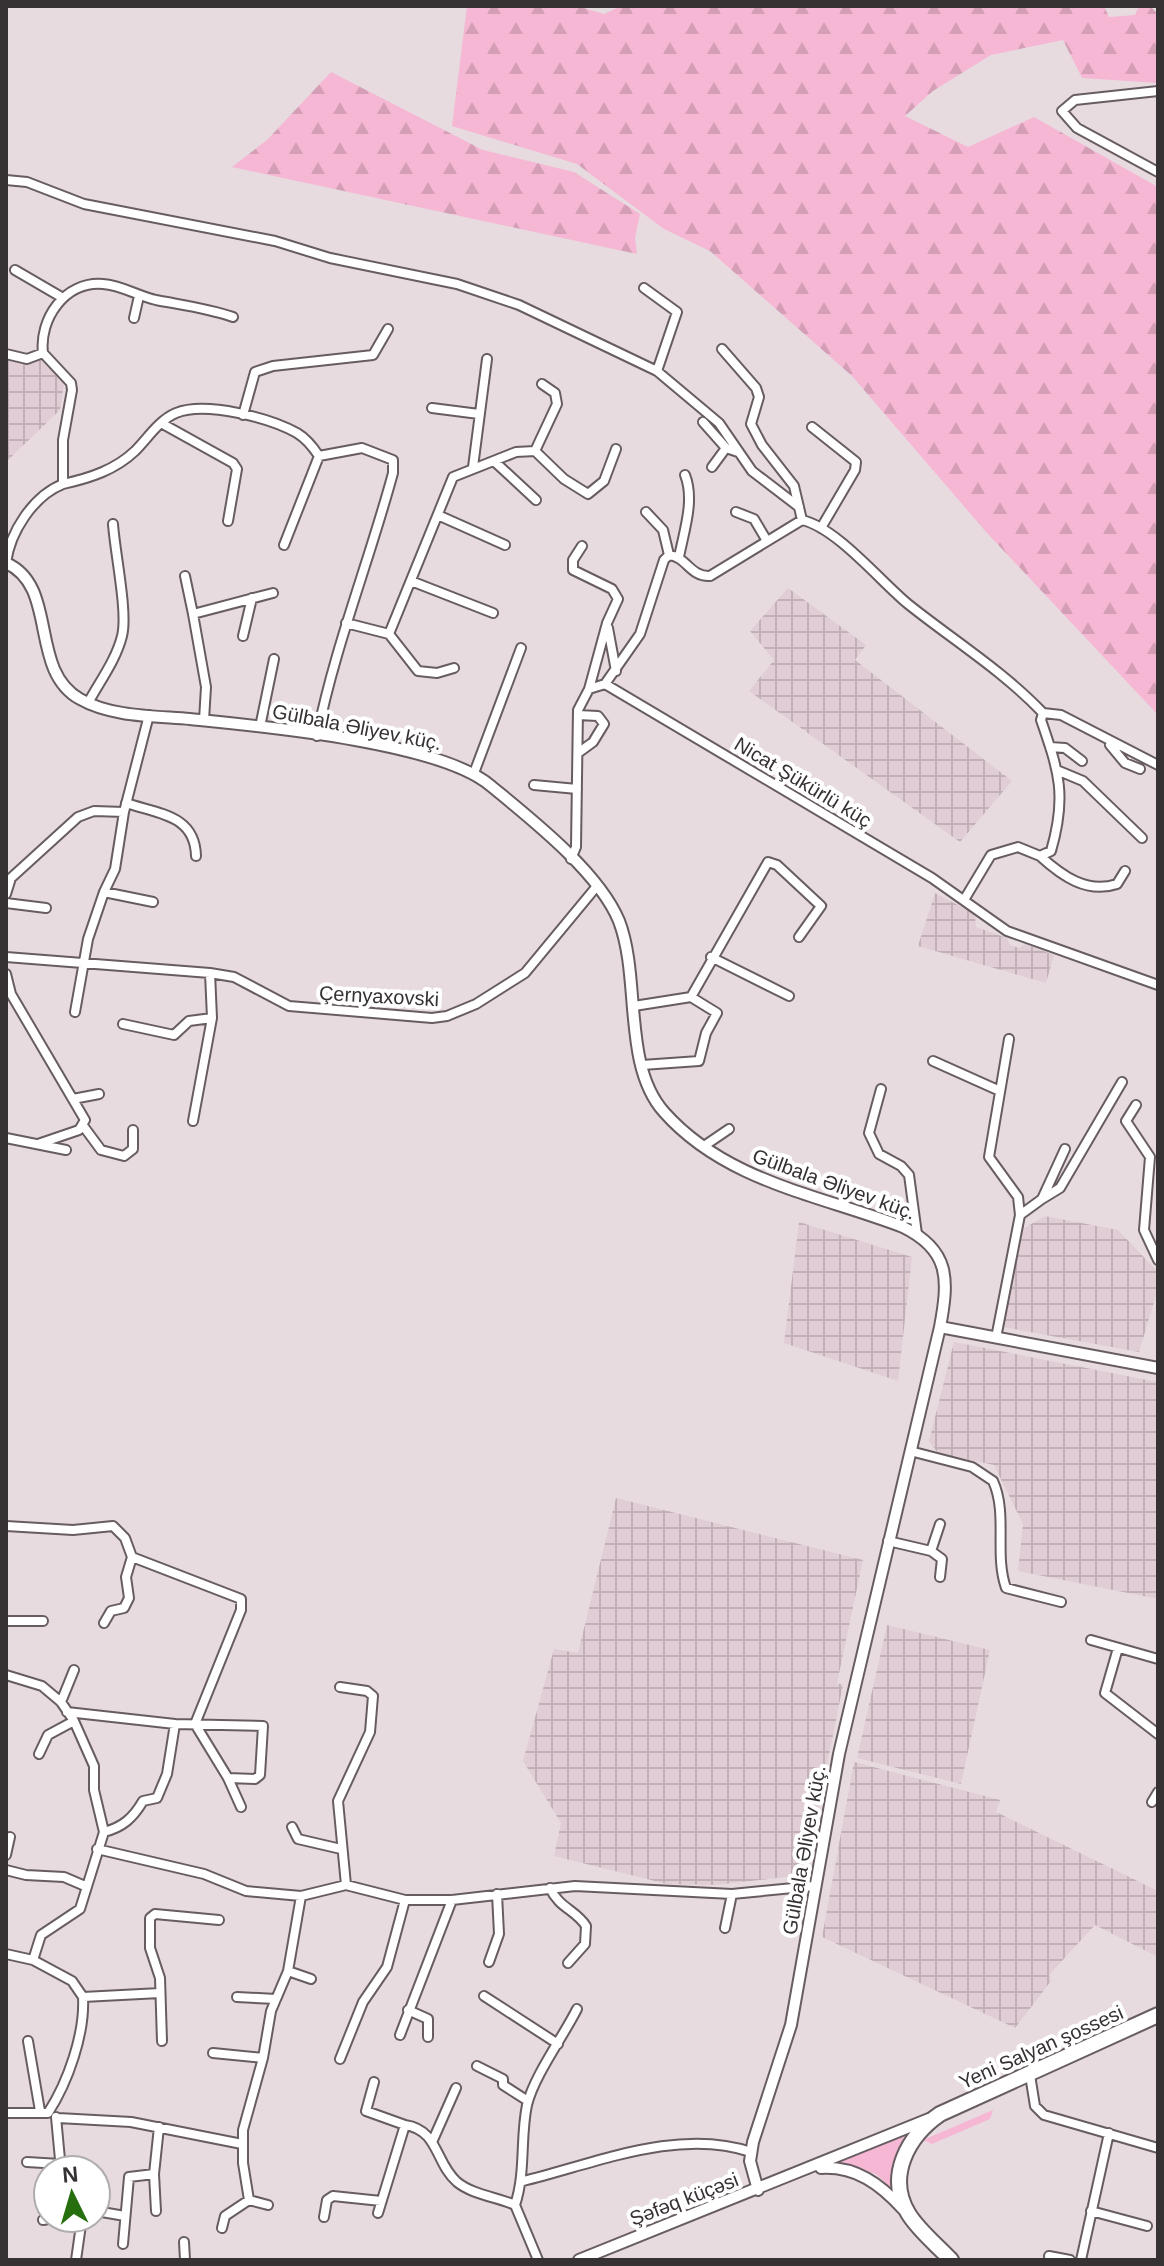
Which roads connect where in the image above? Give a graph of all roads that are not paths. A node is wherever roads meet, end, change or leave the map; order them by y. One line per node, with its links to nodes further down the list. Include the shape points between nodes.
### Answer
1 (1158, 91): 2 (street, via 1075,100 1062,111 1077,128)
2 (1158, 172)
3 (6, 180): 15 (street, via 27,182 84,204 457,284 519,305)
4 (15, 270): 7 (street)
5 (644, 288): 15 (street, via 677,312)
6 (139, 296): 7 (street, via 103,284); 8 (street); 9 (street)
7 (63, 298): 12 (street, via 46,320)
8 (233, 317)
9 (134, 318)
10 (388, 329): 19 (street, via 373,355 255,372)
11 (722, 349): 34 (street, via 756,388 759,397 751,424 794,486)
12 (43, 353): 13 (street, via 27,359); 32 (street, via 71,383)
13 (6, 354)
14 (487, 359): 18 (street)
15 (657, 371): 26 (street, via 719,423)
16 (542, 384): 25 (street, via 555,393 557,404)
17 (432, 408): 18 (street)
18 (479, 414): 29 (street)
19 (243, 415): 21 (street, via 190,409); 27 (street, via 297,433)
20 (703, 422): 23 (street)
21 (161, 423): 32 (street, via 133,453 100,474); 39 (street, via 233,463 238,474)
22 (812, 427): 41 (street, via 856,462)
23 (726, 448): 26 (street); 30 (street)
24 (616, 449): 25 (street, via 604,481 588,494)
25 (535, 451): 28 (street, via 516,452)
26 (738, 452): 34 (street, via 752,471)
27 (319, 456): 43 (street); 54 (street, via 362,448 384,454 395,466)
28 (495, 462): 29 (street); 33 (street)
29 (473, 467): 37 (street, via 453,477)
30 (712, 467)
31 (685, 475): 46 (street, via 687,515)
32 (63, 484): 47 (street, via 51,488 29,511)
33 (536, 500)
34 (799, 507): 38 (street)
35 (646, 512): 46 (street, via 663,530)
36 (736, 512): 42 (street, via 754,519)
37 (440, 516): 44 (street); 49 (street)
38 (802, 520): 41 (street); 42 (street)
39 (228, 521)
40 (113, 524): 64 (street, via 125,620 122,638)
41 (821, 528): 65 (street)
42 (767, 541): 46 (street, via 710,576 691,571)
43 (284, 545)
44 (505, 545)
45 (582, 546): 55 (street, via 573,570 612,589 618,599)
46 (674, 556): 61 (street, via 661,566 640,634)
47 (6, 563): 64 (street, via 31,587 55,672 68,690)
48 (185, 576): 53 (street)
49 (411, 581): 52 (street); 56 (street)
50 (273, 593): 51 (street)
51 (252, 598): 53 (street); 57 (street)
52 (493, 613)
53 (193, 614): 68 (street, via 206,687)
54 (346, 623): 56 (street); 70 (street)
55 (607, 623): 61 (street); 63 (street)
56 (389, 634): 60 (street, via 418,671)
57 (243, 636)
58 (521, 648): 78 (street)
59 (274, 659): 69 (street)
60 (454, 668)
61 (616, 671): 62 (street)
62 (605, 684): 63 (street); 90 (street, Nicat Şükürlü küç)
63 (589, 689): 67 (street)
64 (88, 703): 66 (street, Gülbala Əliyev küç.)
65 (1043, 713): 71 (street, via 1061,715); 72 (street)
66 (149, 715): 68 (street, Gülbala Əliyev küç.); 81 (street)
67 (578, 715): 73 (street); 73 (street, via 598,716 604,724)
68 (204, 720): 69 (street, Gülbala Əliyev küç.)
69 (260, 727): 70 (street, Gülbala Əliyev küç.)
70 (317, 736): 78 (street, Gülbala Əliyev küç., via 407,751)
71 (1107, 741): 75 (street); 76 (street, via 1125,763)
72 (1050, 747): 74 (street, via 1065,748); 77 (street)
73 (578, 753): 80 (street)
74 (1082, 761)
75 (1158, 765)
76 (1140, 769)
77 (1059, 771): 82 (street, via 1083,781); 84 (street, via 1059,820 1051,851)
78 (474, 773): 85 (street, Gülbala Əliyev küç.)
79 (534, 785): 80 (street)
80 (577, 789): 85 (street)
81 (125, 808): 83 (street, via 187,826 195,838); 88 (street, via 115,869); 89 (street, via 78,817 11,878)
82 (1142, 838)
83 (196, 856)
84 (1040, 856): 86 (street, via 1095,889 1117,884); 90 (street, via 1018,847 991,855)
85 (571, 859): 87 (street, Gülbala Əliyev küç.)
86 (1125, 871)
87 (597, 886): 98 (street, Çernyaxovski, via 525,973 447,1016 289,1006 234,977); 103 (street, Gülbala Əliyev küç., via 624,936)
88 (104, 892): 91 (street); 97 (street)
89 (6, 894)
90 (964, 900): 100 (street, Nicat Şükürlü küç, via 1017,936)
91 (153, 902)
92 (6, 903): 93 (street)
93 (46, 908)
94 (799, 937): 96 (street, via 821,906 768,862)
95 (6, 957): 97 (street, Çernyaxovski)
96 (711, 957): 101 (street); 102 (street)
97 (84, 962): 98 (street, Çernyaxovski); 104 (street)
98 (210, 973): 105 (street)
99 (6, 974): 114 (street, via 11,994)
100 (1158, 985)
101 (789, 996)
102 (691, 997): 103 (street); 109 (street, via 717,1013 699,1061)
103 (634, 1006): 109 (street, Gülbala Əliyev küç.)
104 (75, 1012)
105 (212, 1018): 106 (street, via 189,1021 174,1035); 116 (street)
106 (123, 1024)
107 (1009, 1039): 112 (street)
108 (933, 1061): 112 (street)
109 (642, 1065): 122 (street, Gülbala Əliyev küç., via 657,1104)
110 (1122, 1082): 125 (street, via 1060,1188)
111 (881, 1089): 127 (street, via 869,1133 879,1154 909,1175)
112 (1000, 1091): 126 (street, via 989,1157 1018,1197)
113 (99, 1094): 114 (street)
114 (73, 1099): 117 (street)
115 (1136, 1105): 128 (street, via 1126,1121 1150,1157 1144,1230)
116 (193, 1121)
117 (84, 1127): 119 (street, via 101,1150 124,1156 133,1149); 121 (street)
118 (729, 1129): 122 (street)
119 (133, 1130)
120 (6, 1138): 121 (street)
121 (38, 1144): 124 (street)
122 (704, 1146): 127 (street, Gülbala Əliyev küç., via 756,1177)
123 (1065, 1149): 125 (street)
124 (66, 1150)
125 (1042, 1199): 126 (street)
126 (1020, 1215): 130 (street)
127 (917, 1234): 129 (street, Gülbala Əliyev küç., via 933,1246 943,1265)
128 (1158, 1260)
129 (940, 1327): 130 (street); 132 (street, Gülbala Əliyev küç.)
130 (996, 1338): 131 (street)
131 (1158, 1368)
132 (910, 1451): 135 (street, Gülbala Əliyev küç.); 139 (street, via 972,1467 993,1481 1006,1588)
133 (940, 1524): 136 (street)
134 (6, 1526): 137 (street, via 113,1526)
135 (888, 1541): 136 (street); 169 (street, Gülbala Əliyev küç.)
136 (931, 1551): 138 (street, via 943,1562)
137 (132, 1557): 142 (street, via 126,1571 128,1604 111,1611); 153 (street, via 241,1599)
138 (940, 1577)
139 (1061, 1602)
140 (6, 1621): 141 (street)
141 (43, 1621)
142 (104, 1623)
143 (1091, 1640): 144 (street)
144 (1118, 1648): 145 (street); 154 (street, via 1105,1693)
145 (1158, 1659)
146 (74, 1670): 149 (street)
147 (6, 1675): 149 (street, via 42,1686)
148 (340, 1687): 164 (street, via 373,1696 370,1732 338,1801)
149 (61, 1702): 150 (street)
150 (67, 1712): 151 (street); 152 (street)
151 (74, 1721): 155 (street, via 48,1735); 161 (street, via 94,1766)
152 (175, 1724): 153 (street); 161 (street, via 167,1774 157,1798 143,1801 123,1825)
153 (195, 1724): 156 (street); 156 (street, via 263,1726 260,1775)
154 (1158, 1734)
155 (39, 1754)
156 (228, 1778): 159 (street)
157 (1158, 1792): 158 (street)
158 (1152, 1802)
159 (241, 1807)
160 (292, 1827): 164 (street, via 298,1839)
161 (104, 1832): 163 (street)
162 (10, 1837): 165 (street)
163 (97, 1849): 168 (street); 173 (street, via 204,1874 246,1891)
164 (341, 1849): 167 (street)
165 (6, 1855)
166 (6, 1870): 168 (street, via 64,1877)
167 (346, 1885): 173 (street); 174 (street)
168 (85, 1886): 179 (street, via 75,1915 37,1940)
169 (814, 1886): 172 (street); 215 (street, Gülbala Əliyev küç., via 791,2025)
170 (550, 1888): 171 (street); 172 (street); 181 (street, via 557,1903 586,1926 585,1944)
171 (497, 1894): 175 (street); 180 (street, via 499,1934)
172 (732, 1894): 177 (street)
173 (301, 1896): 182 (street)
174 (405, 1900): 175 (street); 199 (street, via 387,1967 363,2002)
175 (452, 1900): 190 (street)
176 (219, 1920): 184 (street, via 155,1914 150,1918)
177 (725, 1928)
178 (7, 1956): 179 (street)
179 (33, 1960): 186 (street, via 72,1981)
180 (489, 1962)
181 (568, 1963)
182 (288, 1971): 183 (street); 188 (street)
183 (311, 1979)
184 (160, 1993): 186 (street); 195 (street)
185 (484, 1996): 196 (street)
186 (83, 1997): 205 (street, via 76,2045)
187 (237, 1997): 188 (street)
188 (276, 1999): 198 (street)
189 (577, 2009): 196 (street)
190 (408, 2010): 192 (street); 193 (street, via 428,2019)
191 (1158, 2015): 201 (highway, Yeni Salyan şossesi)
192 (400, 2035)
193 (428, 2037)
194 (28, 2041): 205 (street)
195 (162, 2041)
196 (558, 2044): 204 (street)
197 (213, 2053): 198 (street)
198 (263, 2058): 213 (street)
199 (340, 2059)
200 (477, 2066): 204 (street)
201 (1030, 2075): 207 (highway, Yeni Salyan şossesi); 211 (street, via 1035,2106 1044,2115)
202 (374, 2082): 209 (street, via 366,2111)
203 (456, 2088): 212 (street)
204 (528, 2101): 221 (street)
205 (44, 2112): 206 (street); 208 (street)
206 (6, 2113)
207 (940, 2114): 219 (street, Şəfəq küçəsi); 232 (highway, via 920,2130 901,2162 901,2197)
208 (58, 2118): 210 (street); 216 (street)
209 (405, 2125): 212 (street, via 423,2130); 224 (street)
210 (159, 2127): 213 (street); 220 (street)
211 (1109, 2133): 214 (street); 228 (street)
212 (433, 2140): 226 (street, via 460,2185)
213 (242, 2144): 223 (street)
214 (1158, 2148)
215 (751, 2152): 221 (street, via 715,2145 667,2146); 222 (street, Gülbala Əliyev küç.)
216 (60, 2154)
217 (27, 2162): 218 (street)
218 (32, 2163)
219 (803, 2172): 222 (street, Şəfəq küçəsi); 232 (street, via 837,2168 857,2173 887,2192)
220 (154, 2174): 227 (street); 231 (street, via 129,2177)
221 (523, 2181): 226 (street)
222 (758, 2190): 243 (street, Şəfəq küçəsi)
223 (249, 2200): 225 (street); 235 (street, via 225,2216)
224 (381, 2201): 229 (street); 233 (street, via 333,2196)
225 (268, 2205)
226 (515, 2205): 242 (street)
227 (156, 2211)
228 (1091, 2211): 234 (street); 246 (street)
229 (378, 2213)
230 (112, 2214): 231 (street)
231 (125, 2216): 238 (street)
232 (909, 2216): 244 (highway)
233 (324, 2217)
234 (1147, 2226)
235 (222, 2228)
236 (80, 2234): 240 (street)
237 (184, 2242): 241 (street)
238 (123, 2244)
239 (1049, 2256): 245 (street)
240 (76, 2260)
241 (185, 2260)
242 (538, 2260)
243 (579, 2260)
244 (951, 2260)
245 (1070, 2260)
246 (1081, 2260)

